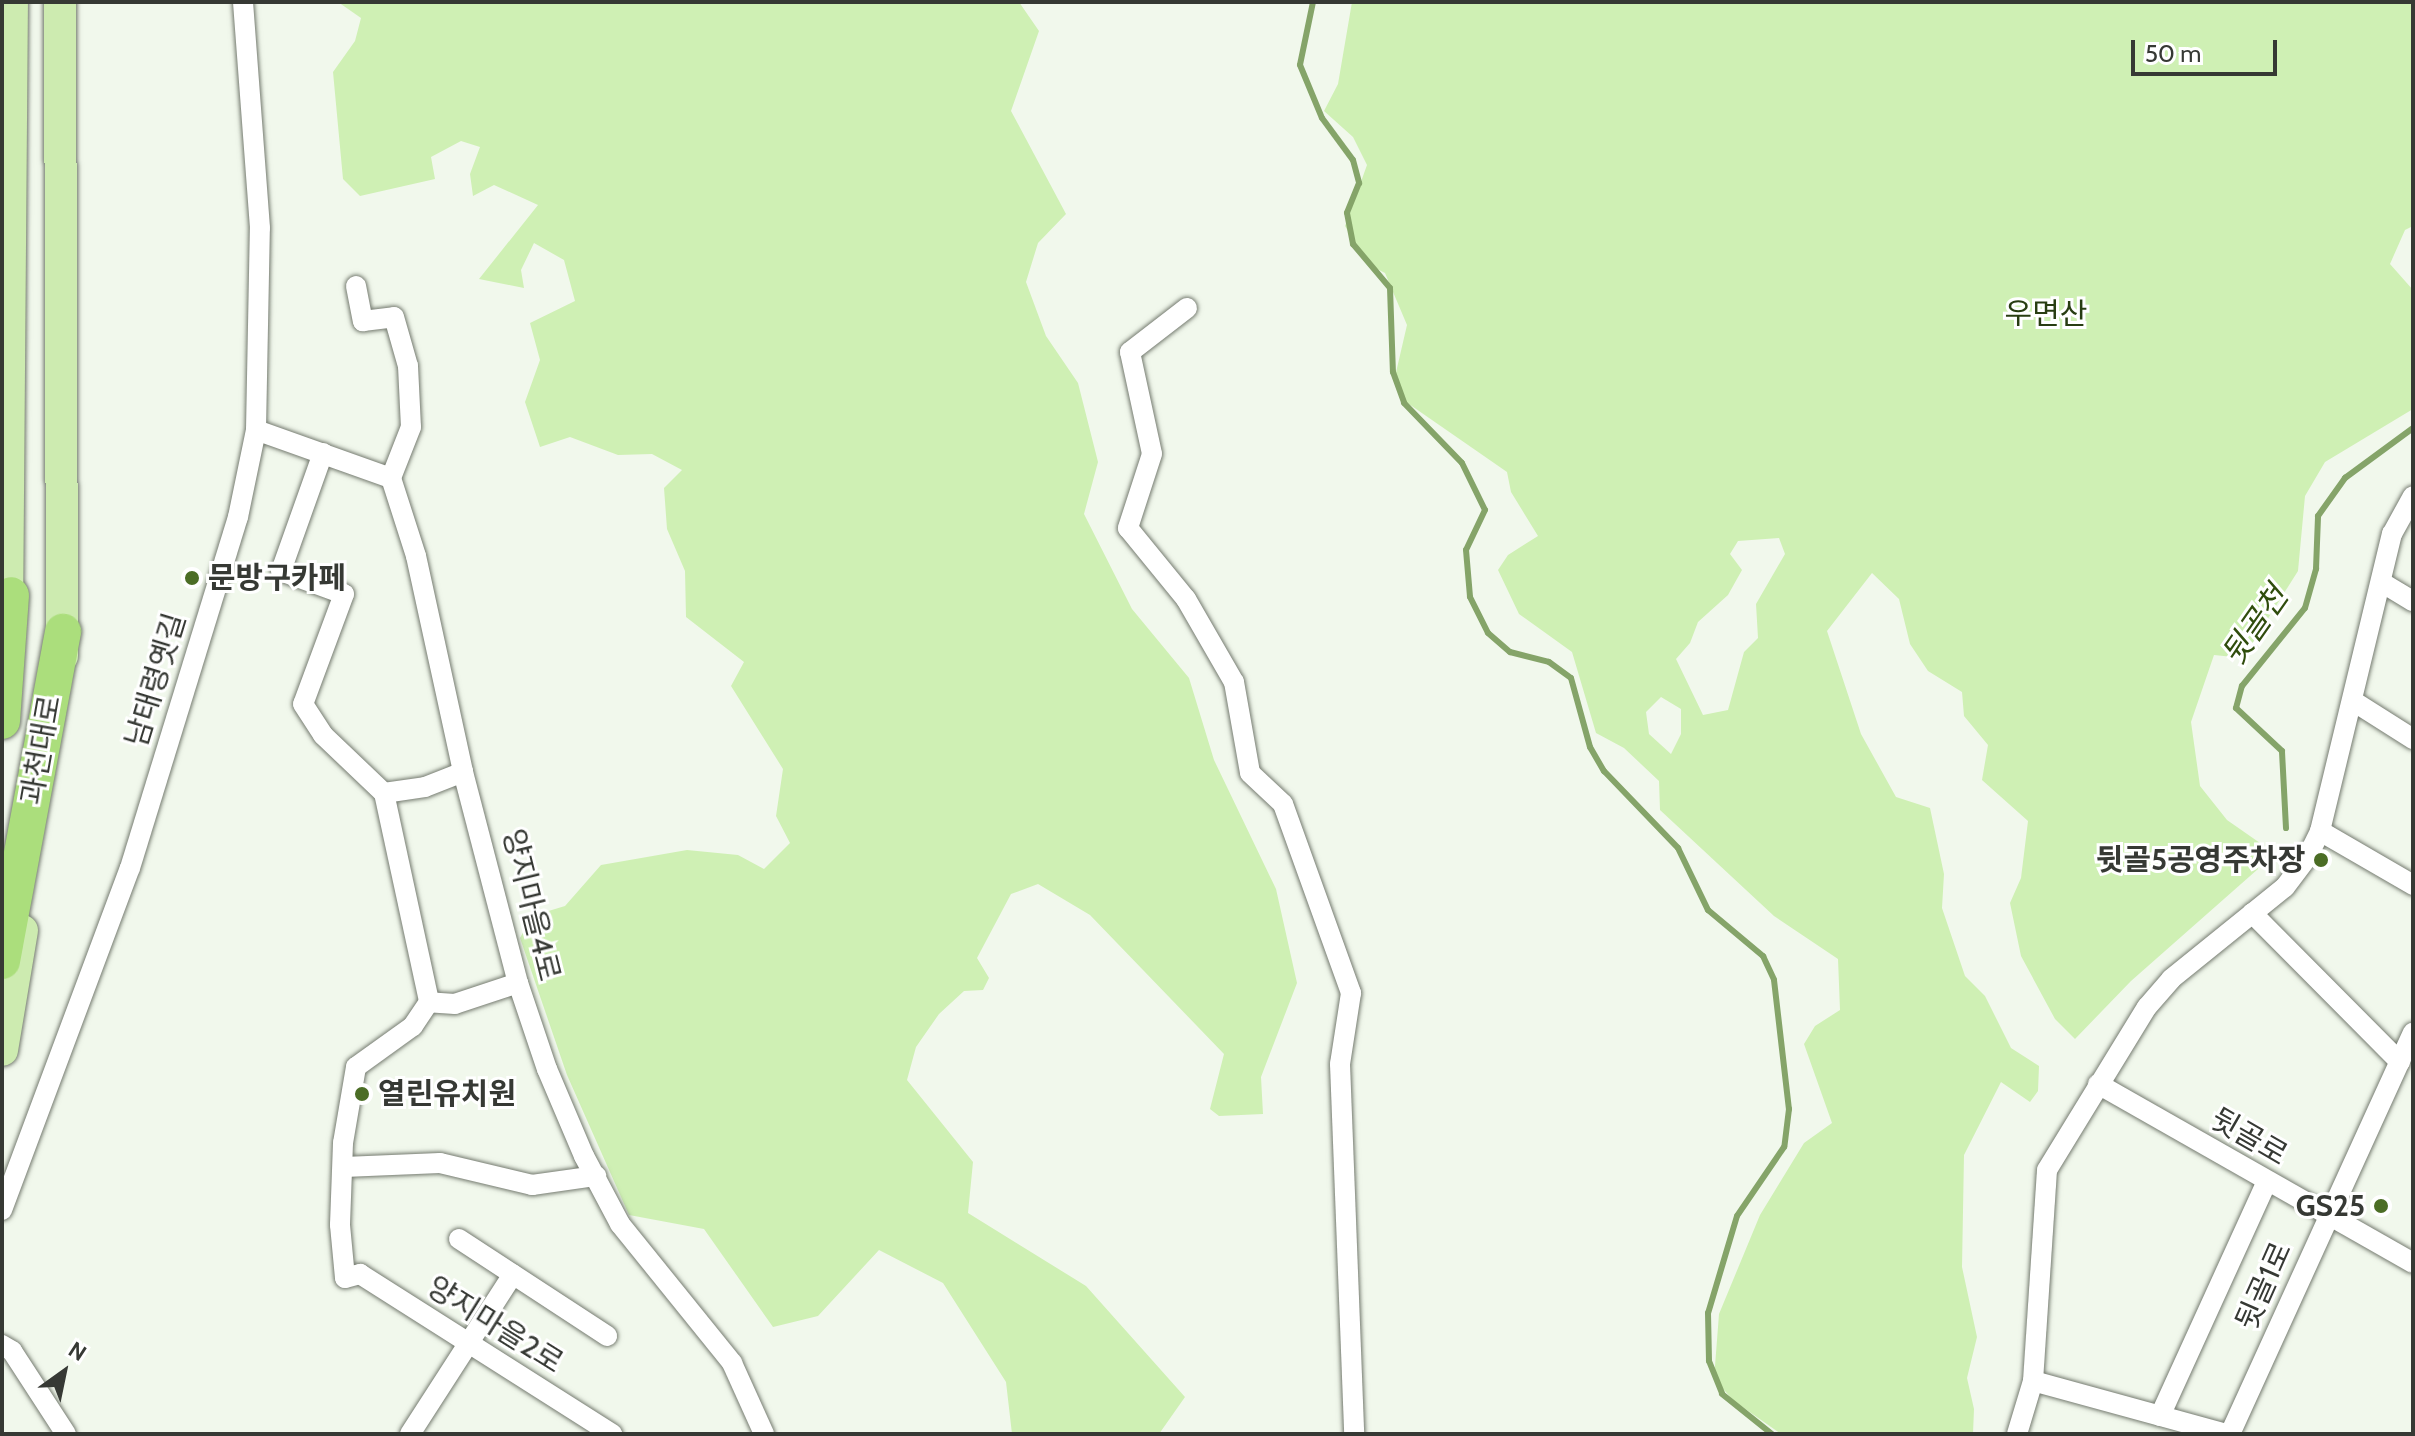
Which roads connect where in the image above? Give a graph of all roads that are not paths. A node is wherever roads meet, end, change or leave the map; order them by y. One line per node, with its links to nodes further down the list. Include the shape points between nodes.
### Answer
1 (12, 2): 11 (main road)
2 (60, 2): 13 (main road)
3 (243, 2): 6 (street, 남태령옛길, via 260,228)
4 (356, 286): 8 (street, via 363,321 394,317 408,366 411,427)
5 (1187, 308): 47 (street, via 1130,352 1152,454 1128,528 1186,599 1234,682 1250,773 1283,804 1351,993 1340,1064)
6 (256, 430): 7 (street); 33 (street, 남태령옛길, via 238,517 130,868)
7 (323, 453): 8 (street); 19 (street, via 281,571 344,594 303,704 323,735)
8 (391, 478): 18 (street, 양지마을4로, via 416,556)
9 (2413, 496): 10 (street, via 2392,534)
10 (2381, 582): 12 (street); 15 (street)
11 (6, 597): 14 (main road); 16 (highway, 과천대로)
12 (2413, 601)
13 (63, 632): 23 (highway, 과천대로); 27 (main road, via 62,691)
14 (2, 654)
15 (2353, 701): 17 (street); 20 (street)
16 (2, 721)
17 (2413, 739)
18 (463, 772): 19 (street, via 425,787); 24 (street, 양지마을4로)
19 (384, 793): 25 (street)
20 (2320, 831): 21 (street); 22 (street, via 2285,887)
21 (2413, 885)
22 (2252, 913): 28 (street); 29 (street, via 2171,979)
23 (2, 961)
24 (518, 983): 25 (street, via 455,1004); 31 (street, 양지마을4로, via 547,1069)
25 (429, 1002): 30 (street, via 413,1026 356,1067)
26 (2413, 1033): 28 (street, 뒷골1로)
27 (2, 1050)
28 (2400, 1062): 34 (street, 뒷골1로)
29 (2098, 1084): 32 (street, 뒷골로); 41 (street, via 2047,1170)
30 (344, 1167): 31 (street, via 440,1163 532,1185); 39 (street, 양지마을2로, via 340,1225 345,1278 360,1274)
31 (596, 1176): 46 (street, 양지마을4로, via 620,1224 659,1279 732,1363)
32 (2267, 1181): 34 (street, 뒷골로); 42 (street)
33 (2, 1210)
34 (2328, 1217): 36 (street, 뒷골로); 49 (street, 뒷골1로)
35 (459, 1239): 37 (street)
36 (2413, 1263)
37 (513, 1274): 38 (street); 39 (street)
38 (607, 1336)
39 (467, 1343): 43 (street); 45 (street, 양지마을2로)
40 (2, 1345): 44 (street, via 12,1351)
41 (2033, 1381): 42 (street); 48 (street)
42 (2160, 1416): 49 (street)
43 (419, 1431)
44 (66, 1434)
45 (612, 1434)
46 (764, 1434)
47 (1354, 1434)
48 (2017, 1434)
49 (2228, 1434)

